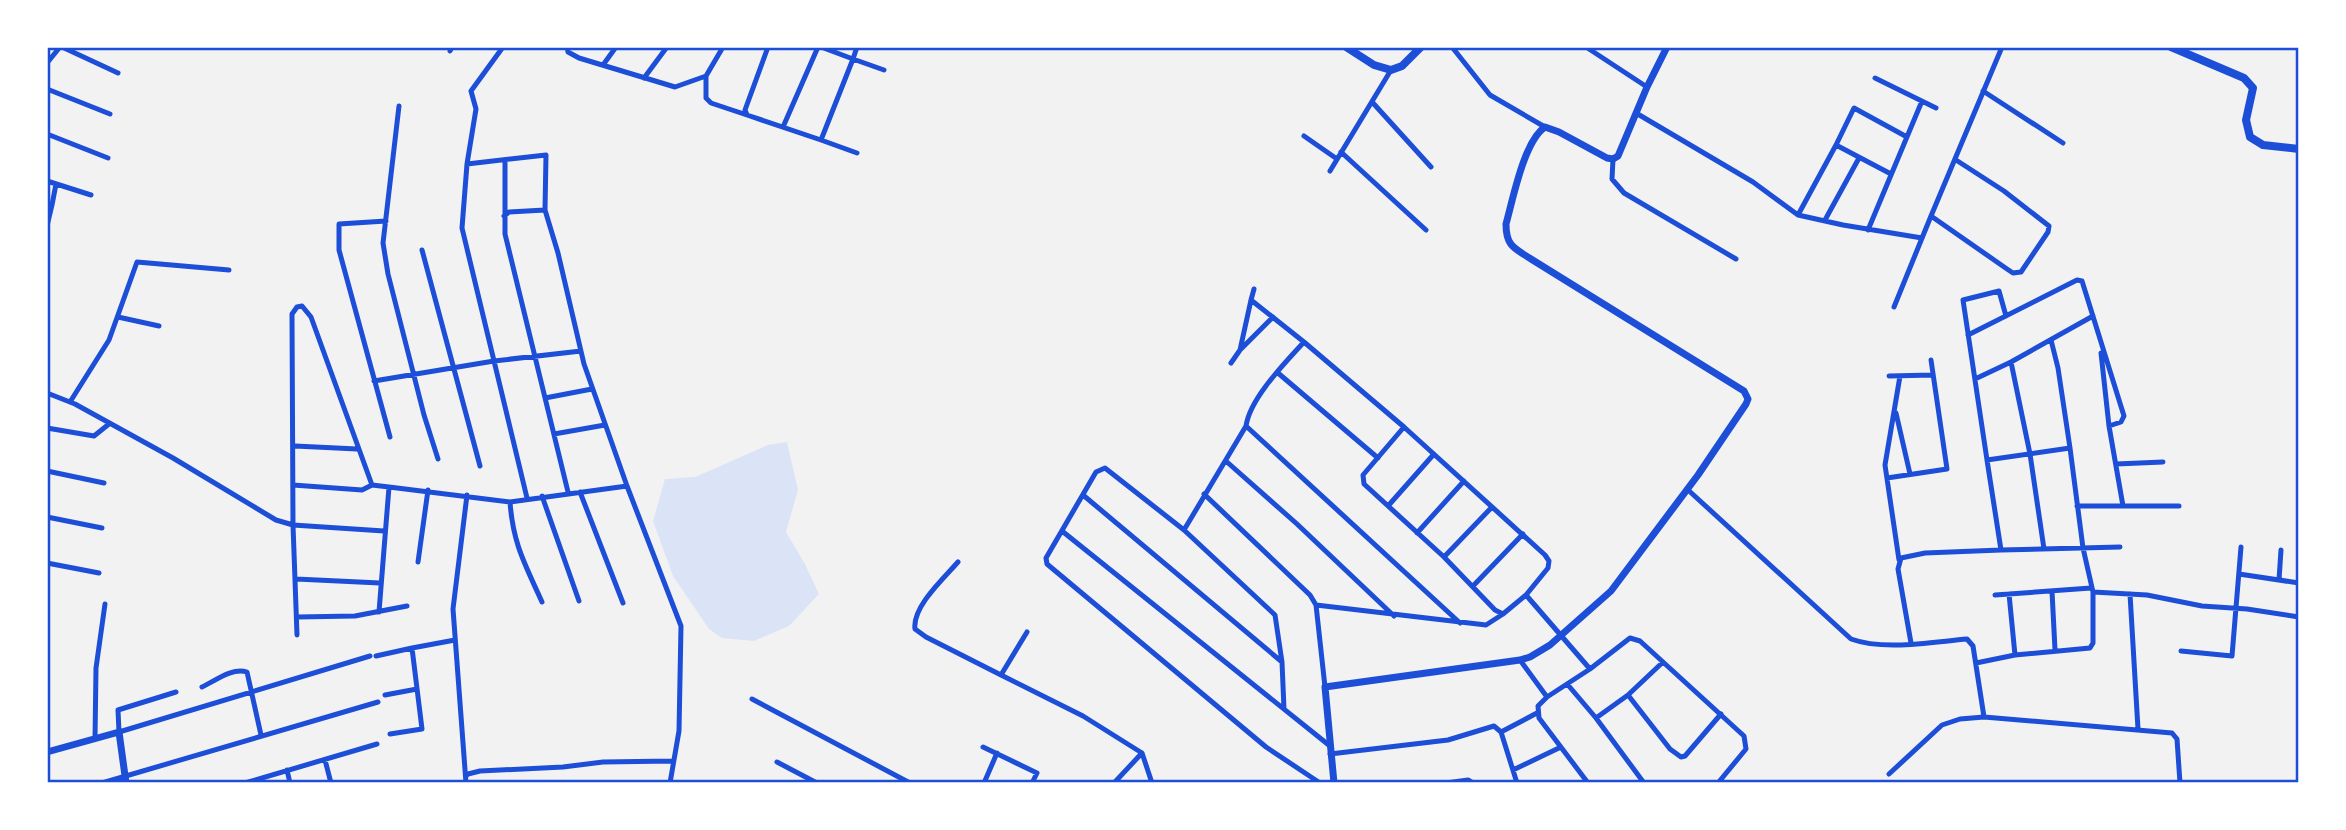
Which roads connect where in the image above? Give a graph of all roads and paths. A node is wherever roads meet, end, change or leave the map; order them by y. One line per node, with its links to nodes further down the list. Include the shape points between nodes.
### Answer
1 (61, 47): 18 (street); 22 (street)
2 (503, 47): 53 (street, via 471,90 476,109)
3 (568, 47): 19 (street, via 571,55)
4 (617, 47): 19 (street)
5 (667, 47): 24 (street)
6 (723, 47): 23 (street)
7 (768, 47): 35 (street)
8 (820, 47): 17 (street); 36 (street)
9 (857, 47): 17 (street)
10 (1346, 47): 21 (main road)
11 (1421, 47): 21 (main road, via 1402,66)
12 (1452, 47): 37 (street, via 1490,94)
13 (1586, 47): 26 (street)
14 (1667, 47): 26 (street)
15 (2001, 47): 28 (street)
16 (2171, 47): 44 (main road, via 2251,83 2246,120 2250,136 2263,145)
17 (853, 59): 20 (street); 41 (street)
18 (47, 63)
19 (603, 65): 24 (street)
20 (884, 70)
21 (1391, 70): 30 (street)
22 (118, 73)
23 (706, 76): 24 (street, via 675,87); 35 (street, via 710,103)
24 (644, 78)
25 (1875, 78): 29 (street)
26 (1647, 87): 33 (street)
27 (47, 89): 34 (street)
28 (1983, 91): 42 (street); 51 (street)
29 (1922, 101): 32 (street); 40 (street)
30 (1373, 103): 45 (street); 54 (street)
31 (399, 106): 66 (street)
32 (1936, 108)
33 (1636, 113): 50 (street); 62 (street, via 1753,182)
34 (110, 114)
35 (747, 115): 36 (street)
36 (783, 127): 41 (street)
37 (1545, 127): 50 (street); 135 (street, via 1527,152 1506,224 1508,242 1744,391 1748,399)
38 (47, 134): 47 (street)
39 (1304, 136): 49 (street)
40 (1907, 137): 43 (street, via 1854,108); 56 (street)
41 (821, 140): 46 (street)
42 (2063, 144)
43 (1836, 145): 48 (street); 62 (street)
44 (2299, 149)
45 (1341, 152): 49 (street); 68 (street)
46 (858, 153)
47 (108, 158)
48 (1859, 158): 56 (street); 65 (street)
49 (1337, 159): 55 (street)
50 (1613, 159): 72 (street, via 1612,179 1624,193)
51 (1956, 159): 64 (street); 64 (street, via 2047,224 2048,232 2021,272 2013,273)
52 (505, 160): 53 (street); 61 (street, via 546,155); 63 (street)
53 (467, 164): 90 (street, via 462,228)
54 (1431, 167)
55 (1330, 171)
56 (1891, 174): 69 (street)
57 (47, 181): 58 (street)
58 (56, 184): 59 (street); 60 (street)
59 (91, 195)
60 (49, 204): 67 (street)
61 (545, 210): 63 (street); 87 (street)
62 (1798, 215): 65 (street)
63 (504, 216): 88 (street)
64 (1931, 216): 70 (street)
65 (1825, 220): 69 (street)
66 (386, 221): 95 (street, via 383,243 388,274); 100 (street, via 339,224 338,231)
67 (47, 226)
68 (1426, 230)
69 (1868, 230): 70 (street)
70 (1922, 238): 76 (street)
71 (422, 250): 93 (street)
72 (1736, 259)
73 (229, 270): 79 (street, via 137,262)
74 (1254, 289): 75 (street)
75 (1251, 300): 80 (street); 86 (street)
76 (1894, 307)
77 (2006, 316): 78 (street, via 2077,280 2085,286); 82 (street); 82 (street, via 1999,291 1963,300)
78 (2092, 316): 83 (street); 84 (street)
79 (118, 317): 81 (street); 104 (street)
80 (1273, 317): 85 (street); 86 (street)
81 (159, 326)
82 (1968, 335): 99 (street)
83 (2100, 339): 109 (street); 109 (street, via 2124,416)
84 (2051, 340): 91 (street); 116 (street)
85 (1304, 342): 94 (street); 110 (street)
86 (1240, 350): 92 (street)
87 (581, 351): 88 (street); 101 (street)
88 (534, 356): 90 (street); 103 (street)
89 (1931, 360): 96 (street)
90 (494, 361): 93 (street); 143 (street)
91 (2011, 362): 99 (street); 118 (street)
92 (1231, 363)
93 (454, 368): 95 (street); 125 (street)
94 (1278, 373): 108 (street, via 1248,415); 119 (street)
95 (414, 375): 100 (street); 120 (street)
96 (1933, 375): 98 (street); 127 (street, via 1947,469)
97 (1889, 376): 98 (street)
98 (1900, 376): 105 (street)
99 (1975, 379): 121 (street)
100 (374, 381): 113 (street)
101 (592, 389): 103 (street); 107 (street)
102 (47, 393): 104 (street)
103 (544, 398): 112 (street)
104 (71, 402): 106 (street)
105 (1895, 408): 127 (street); 128 (street)
106 (110, 424): 111 (street, via 94,436); 151 (street, via 276,520)
107 (605, 425): 112 (street); 133 (street)
108 (1246, 426): 122 (street); 194 (street)
109 (2109, 426): 124 (street)
110 (1404, 427): 117 (street); 119 (street)
111 (47, 428)
112 (554, 434): 137 (street)
113 (390, 437)
114 (295, 446): 115 (street); 115 (street, via 292,314 302,306 311,317); 131 (street)
115 (357, 449): 132 (street)
116 (2070, 449): 118 (street); 147 (street)
117 (1434, 454): 129 (street); 145 (street)
118 (2030, 454): 121 (street); 160 (street)
119 (1378, 458): 145 (street, via 1363,480)
120 (438, 459)
121 (1987, 460): 162 (street)
122 (1227, 462): 139 (street); 191 (street)
123 (2163, 462): 124 (street)
124 (2116, 464): 148 (street)
125 (480, 466)
126 (47, 471): 130 (street)
127 (1910, 474): 128 (street)
128 (1887, 478): 165 (street)
129 (1464, 481): 146 (street); 156 (street)
130 (104, 483)
131 (293, 485): 132 (street, via 362,490); 151 (street)
132 (372, 485): 134 (street)
133 (626, 485): 138 (street); 240 (street, via 681,626)
134 (389, 487): 136 (street); 155 (street)
135 (1687, 489): 196 (street, via 1611,591); 199 (street, via 1851,639)
136 (428, 490): 140 (street); 166 (street)
137 (568, 492): 138 (street); 142 (street)
138 (580, 492): 184 (street)
139 (1205, 494): 154 (street); 186 (street, via 1310,594)
140 (467, 495): 144 (street); 198 (street, via 453,609)
141 (1083, 495): 153 (street); 154 (street, via 1096,472 1105,468); 205 (street)
142 (542, 496): 143 (street); 182 (street)
143 (527, 498): 144 (street)
144 (510, 502): 183 (street, via 517,547)
145 (1388, 506): 156 (street)
146 (1492, 506): 157 (street); 164 (street)
147 (2077, 506): 148 (street); 161 (street)
148 (2123, 506): 149 (street)
149 (2179, 506)
150 (47, 517): 152 (street)
151 (293, 525): 155 (street); 171 (street)
152 (102, 528)
153 (1062, 530): 221 (street); 260 (street, via 1046,558 1054,571 1266,747)
154 (1184, 530): 205 (street, via 1275,615)
155 (384, 531): 173 (street)
156 (1417, 533): 164 (street)
157 (1522, 534): 175 (street); 180 (street, via 1549,561)
158 (2120, 547): 161 (street)
159 (2241, 547): 170 (street)
160 (2044, 548): 161 (street); 162 (street)
161 (2083, 548): 177 (street)
162 (2001, 550): 165 (street, via 1925,553)
163 (2281, 550): 172 (street)
164 (1444, 557): 175 (street)
165 (1899, 560): 199 (street)
166 (418, 562)
167 (958, 562): 209 (street, via 915,618 915,629)
168 (47, 563): 169 (street)
169 (99, 573)
170 (2239, 574): 172 (street); 188 (street)
171 (296, 579): 173 (street); 192 (street)
172 (2279, 580): 174 (street)
173 (380, 583): 189 (street)
174 (2299, 583)
175 (1474, 586): 190 (street)
176 (2052, 590): 177 (street); 178 (street); 201 (street)
177 (2092, 590): 179 (street); 201 (street, via 2092,646)
178 (2009, 594): 181 (street); 203 (street)
179 (2130, 594): 188 (street); 226 (street)
180 (1526, 595): 190 (street); 196 (street)
181 (1995, 595)
182 (579, 601)
183 (542, 602)
184 (623, 603)
185 (105, 604): 231 (street, via 96,668)
186 (1316, 605): 191 (street); 212 (street)
187 (407, 606): 189 (street)
188 (2237, 609): 193 (street); 202 (street, via 2232,656)
189 (379, 611): 192 (street)
190 (1503, 614): 194 (street, via 1486,625)
191 (1394, 616): 194 (street)
192 (297, 617): 197 (street)
193 (2299, 617)
194 (1460, 623)
195 (1027, 632): 209 (street)
196 (1562, 634): 204 (street); 208 (street)
197 (297, 635)
198 (455, 640): 200 (street); 246 (street)
199 (1911, 643): 207 (street, via 1967,639)
200 (412, 648): 213 (street); 214 (street)
201 (2055, 650): 203 (street)
202 (2181, 651)
203 (2015, 655): 207 (street)
204 (1520, 660): 212 (street); 218 (street)
205 (1282, 662): 221 (street)
206 (1663, 662): 208 (street, via 1630,638); 217 (street); 223 (street)
207 (1976, 663): 224 (street)
208 (1590, 669): 210 (street)
209 (1000, 675): 238 (street, via 1083,716)
210 (1569, 685): 218 (street); 225 (street)
211 (202, 687): 214 (street, via 242,670)
212 (1325, 687): 235 (street)
213 (417, 690): 216 (street); 229 (street, via 422,729)
214 (252, 691): 227 (street); 230 (street)
215 (176, 692): 227 (street, via 118,710)
216 (385, 695)
217 (1628, 695): 223 (street, via 1681,757); 225 (street)
218 (1547, 697): 222 (street)
219 (752, 699): 255 (street)
220 (378, 702): 230 (street)
221 (1284, 709): 235 (street)
222 (1537, 713): 228 (street); 234 (street)
223 (1721, 714): 266 (street, via 1744,736 1746,749)
224 (1984, 717): 226 (street); 244 (street, via 1942,725)
225 (1596, 718): 265 (street)
226 (2138, 729): 267 (street, via 2174,735)
227 (119, 732): 231 (street); 245 (street)
228 (1501, 732): 235 (street, via 1494,726 1448,740); 243 (street)
229 (390, 734)
230 (261, 735): 245 (street)
231 (95, 738): 236 (street)
232 (377, 744): 239 (street)
233 (983, 747): 237 (street)
234 (1561, 747): 243 (street); 247 (street)
235 (1330, 750): 261 (street)
236 (47, 752)
237 (998, 753): 256 (street); 257 (street, via 1037,773)
238 (1142, 753): 258 (street); 259 (street)
239 (325, 760): 242 (street); 252 (street)
240 (673, 761): 246 (street, via 480,771 468,774); 253 (street)
241 (778, 762): 254 (street)
242 (287, 770): 250 (street); 251 (street)
243 (1513, 770): 263 (street)
244 (1889, 774)
245 (125, 779): 249 (street)
246 (466, 780)
247 (1586, 781): 264 (street)
248 (1470, 782): 262 (street)
249 (102, 783)
250 (246, 783)
251 (290, 783)
252 (331, 783)
253 (670, 783)
254 (817, 783)
255 (909, 783)
256 (984, 783)
257 (1032, 783)
258 (1114, 783)
259 (1152, 783)
260 (1320, 783)
261 (1334, 783)
262 (1446, 783)
263 (1517, 783)
264 (1578, 783)
265 (1644, 783)
266 (1718, 783)
267 (2180, 783)

